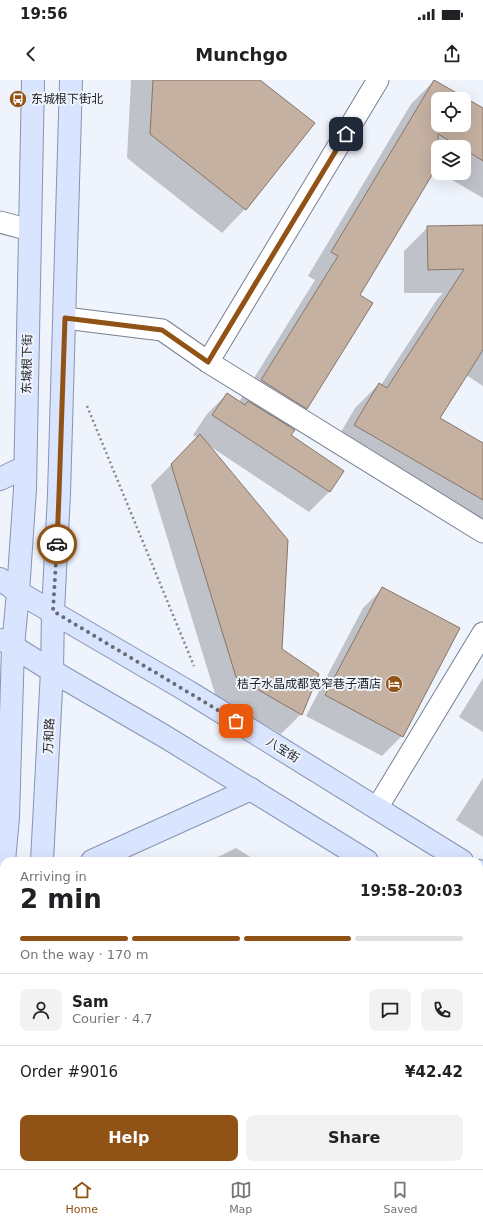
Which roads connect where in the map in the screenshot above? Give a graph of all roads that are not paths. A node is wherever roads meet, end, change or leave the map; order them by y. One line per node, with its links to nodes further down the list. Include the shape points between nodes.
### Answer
1 (33, 80): 5 (main road, 东城根下街)
2 (71, 80): 6 (main road)
3 (378, 80): 7 (street)
4 (0, 222): 5 (street)
5 (30, 230): 8 (main road, 东城根下街)
6 (65, 318): 7 (street, via 162,330); 13 (main road)
7 (208, 362): 10 (street)
8 (25, 467): 9 (main road); 12 (main road, 东城根下街)
9 (0, 479)
10 (483, 532)
11 (0, 579): 12 (main road, 八宝街)
12 (18, 592): 13 (main road, 八宝街); 15 (main road, 东城根下街)
13 (53, 611): 16 (main road, 万和路); 18 (main road, 八宝街)
14 (483, 632): 18 (street)
15 (6, 643): 16 (main road); 19 (main road, via 8,818)
16 (52, 671): 17 (main road); 20 (main road, 万和路)
17 (251, 789): 21 (main road); 22 (main road)
18 (377, 808): 23 (main road, 八宝街)
19 (4, 857)
20 (42, 857)
21 (101, 857)
22 (361, 857)
23 (456, 857)

